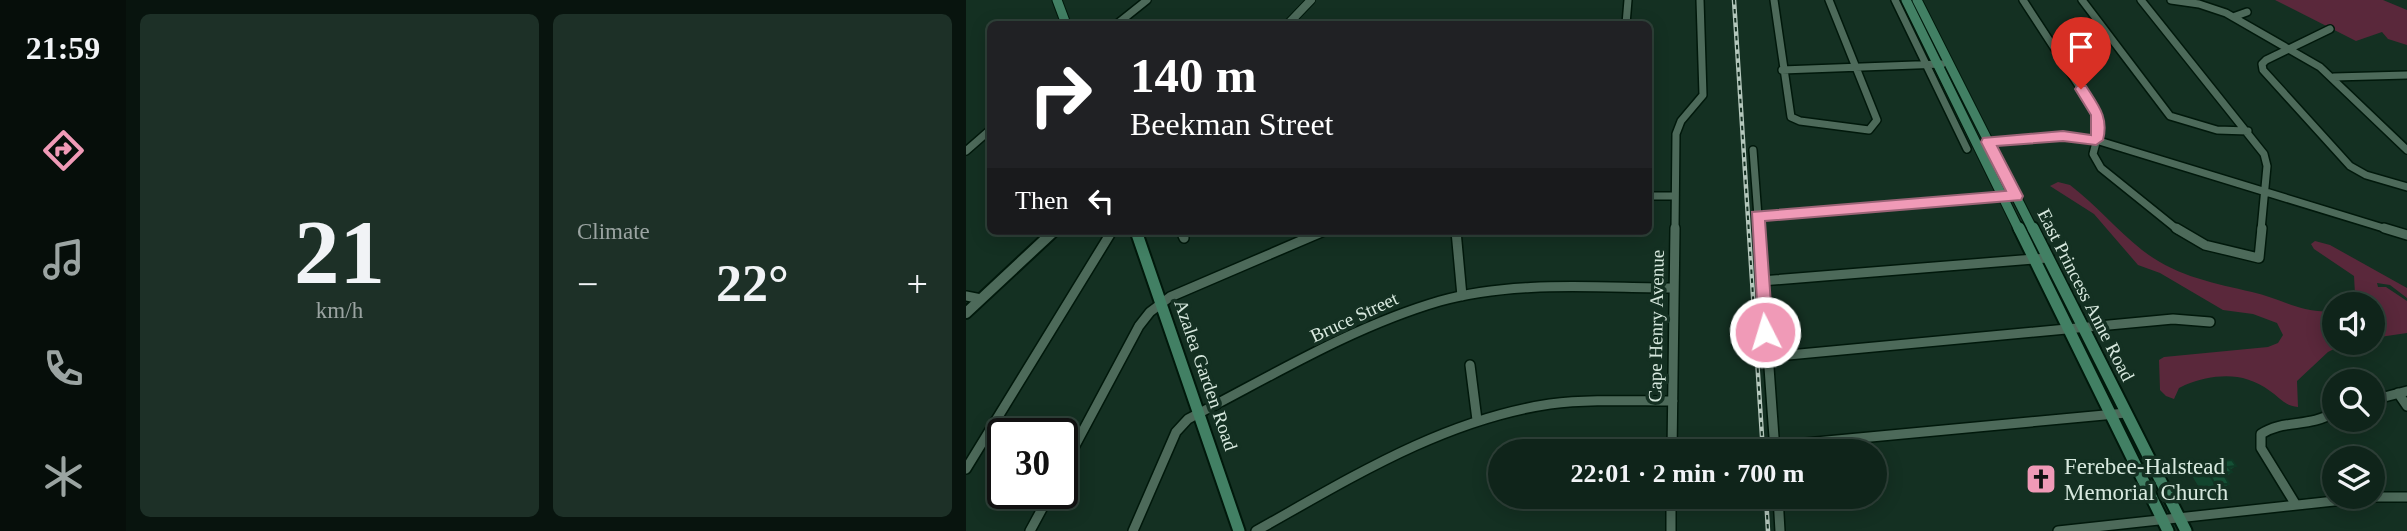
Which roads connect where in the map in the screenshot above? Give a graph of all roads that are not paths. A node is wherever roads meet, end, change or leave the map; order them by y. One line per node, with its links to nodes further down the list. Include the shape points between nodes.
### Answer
1 (1058, 0): 17 (main road)
2 (1146, 0): 18 (street)
3 (1311, 0): 19 (street)
4 (1628, 0): 20 (street)
5 (1700, 0): 41 (street, Cape Henry Avenue, via 1703,95 1678,128)
6 (1774, 0): 25 (street)
7 (1829, 0): 24 (street)
8 (1895, 0): 23 (street)
9 (1906, 0): 23 (main road, East Princess Anne Road)
10 (1917, 0): 23 (main road, East Princess Anne Road)
11 (2023, 0): 32 (street, via 2095,110 2100,121)
12 (2082, 0): 30 (street, via 2170,116 2207,128)
13 (2141, 0): 30 (street)
14 (2175, 0): 16 (street)
15 (2247, 12): 16 (street)
16 (2233, 17): 22 (street)
17 (1065, 21)
18 (1121, 21)
19 (1291, 21)
20 (1626, 21)
21 (2330, 29): 22 (street)
22 (2289, 49): 28 (street); 38 (street, via 2264,61 2263,70 2350,166)
23 (1938, 64): 24 (street); 33 (main road, East Princess Anne Road); 34 (street); 43 (main road, East Princess Anne Road)
24 (1856, 69): 25 (street); 25 (street, via 1877,120 1865,131 1797,120 1789,114)
25 (1782, 70)
26 (2407, 75): 27 (street)
27 (2398, 76): 28 (street); 29 (street)
28 (2334, 77): 36 (street)
29 (2407, 83)
30 (2248, 131): 39 (street, via 2266,160)
31 (987, 133): 37 (street)
32 (2096, 140): 33 (street, via 2063,136); 39 (street); 39 (street, via 2093,154 2101,168 2175,229 2205,245 2259,258)
33 (1988, 142): 42 (main road, East Princess Anne Road)
34 (1967, 149)
35 (1753, 150): 44 (street)
36 (2407, 150)
37 (966, 151)
38 (2407, 187)
39 (2265, 192): 50 (street)
40 (1652, 196): 41 (street)
41 (1675, 196): 54 (street, Cape Henry Avenue)
42 (2016, 196): 43 (street); 51 (main road, East Princess Anne Road)
43 (2003, 197): 44 (street); 52 (main road, East Princess Anne Road)
44 (1757, 216): 53 (street)
45 (1050, 235): 57 (street)
46 (1110, 235): 78 (street)
47 (1137, 235): 58 (main road, Azalea Garden Road)
48 (1315, 235): 58 (street)
49 (1455, 235): 56 (street)
50 (2407, 235)
51 (2047, 258): 52 (street); 61 (main road, East Princess Anne Road)
52 (2034, 259): 53 (street); 62 (main road, East Princess Anne Road)
53 (1761, 281): 63 (street)
54 (1674, 288): 56 (street, Bruce Street, via 1534,288); 67 (street, Cape Henry Avenue)
55 (966, 296): 57 (street)
56 (1462, 296): 69 (street, Bruce Street, via 1376,324)
57 (981, 299): 59 (street)
58 (1161, 303): 69 (main road, Azalea Garden Road); 77 (street, via 1139,326)
59 (966, 313)
60 (2210, 322): 61 (street)
61 (2082, 327): 62 (street); 70 (main road, East Princess Anne Road)
62 (2068, 329): 63 (street); 71 (main road, East Princess Anne Road)
63 (1767, 357): 75 (street)
64 (1470, 365): 72 (street)
65 (2403, 392): 66 (street); 68 (street)
66 (2385, 397)
67 (1673, 401): 72 (street, via 1545,405); 74 (street, Cape Henry Avenue)
68 (2407, 406)
69 (1199, 412): 89 (street, Bruce Street, via 1176,432); 90 (main road, Azalea Garden Road)
70 (2126, 413): 71 (street); 86 (main road, East Princess Anne Road)
71 (2110, 414): 76 (street); 87 (main road, East Princess Anne Road)
72 (1477, 420): 91 (street, via 1418,442)
73 (2322, 421): 82 (street, via 2268,428 2261,434 2261,448)
74 (1672, 439)
75 (1773, 439)
76 (1870, 439)
77 (1078, 440)
78 (966, 469)
79 (2385, 497): 80 (street)
80 (2407, 497)
81 (2322, 502): 82 (street)
82 (2296, 505): 86 (street)
83 (1042, 509): 88 (street)
84 (1671, 509): 92 (street)
85 (1779, 509): 93 (street)
86 (2179, 518): 87 (street); 96 (main road, East Princess Anne Road)
87 (2162, 519): 94 (street); 95 (main road, East Princess Anne Road)
88 (1030, 531)
89 (1133, 531)
90 (1240, 531)
91 (1256, 531)
92 (1671, 531)
93 (1780, 531)
94 (2058, 531)
95 (2168, 531)
96 (2186, 531)

